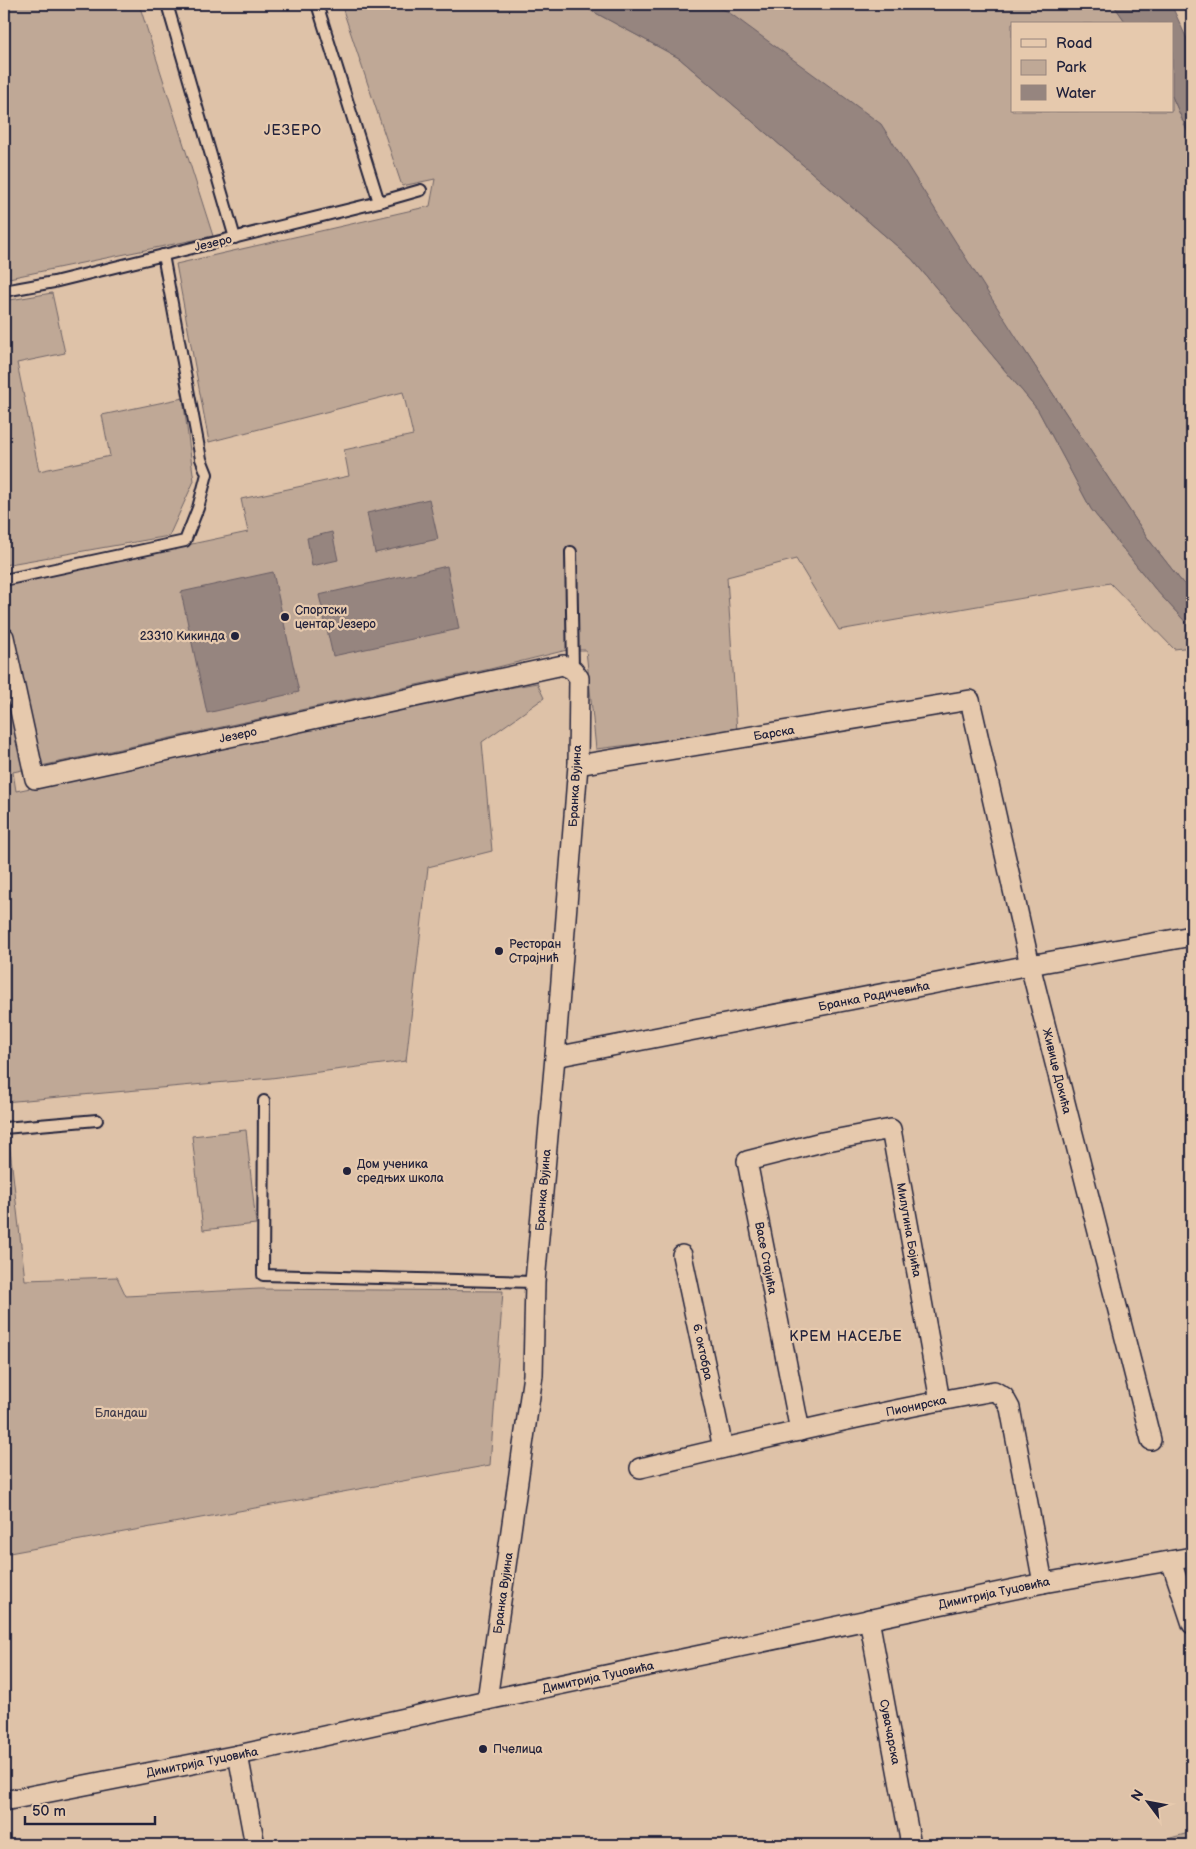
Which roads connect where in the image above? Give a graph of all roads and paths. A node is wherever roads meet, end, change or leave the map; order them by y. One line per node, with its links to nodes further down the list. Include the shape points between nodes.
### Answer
1 (167, 4): 5 (lane)
2 (317, 4): 4 (lane)
3 (421, 190): 4 (lane, Језеро)
4 (379, 202): 5 (lane, Језеро)
5 (235, 238): 6 (lane, Језеро)
6 (163, 255): 7 (lane, Језеро, via 54,282); 9 (lane, via 201,459 207,474 185,540)
7 (4, 290)
8 (571, 552): 11 (lane)
9 (4, 580)
10 (4, 637): 11 (street, Језеро, via 35,779 563,665)
11 (576, 674): 13 (street, Бранка Вујина)
12 (970, 700): 13 (street, Барска); 15 (street, Живице Докића)
13 (578, 765): 16 (street, Бранка Вујина)
14 (1192, 936): 15 (street, Бранка Радичевића)
15 (1030, 965): 16 (street, Бранка Радичевића); 25 (street, Живице Докића)
16 (555, 1057): 22 (street, Бранка Вујина)
17 (264, 1101): 22 (lane, via 263,1275)
18 (97, 1120): 19 (lane)
19 (4, 1128)
20 (822, 1142): 23 (street, Милутина Бојића, via 891,1129); 24 (street, Васе Стајића, via 747,1161)
21 (682, 1255): 26 (street, 6. октобра)
22 (535, 1282): 33 (street, Бранка Вујина, via 533,1375)
23 (940, 1400): 24 (street, Пионирска); 30 (street, Пионирска, via 994,1391 1004,1397 1010,1408)
24 (800, 1431): 26 (street, Пионирска)
25 (1151, 1440)
26 (723, 1448): 27 (street, Пионирска)
27 (640, 1468)
28 (1192, 1557): 29 (street, Димитрија Туцовића)
29 (1171, 1561): 30 (street, Димитрија Туцовића); 32 (street)
30 (1044, 1582): 31 (street, Димитрија Туцовића)
31 (869, 1619): 33 (street, Димитрија Туцовића); 37 (street, Сувачарска)
32 (1192, 1624)
33 (487, 1700): 34 (street, Димитрија Туцовића)
34 (238, 1755): 35 (street, Димитрија Туцовића); 36 (street)
35 (4, 1801)
36 (256, 1845)
37 (911, 1845)

